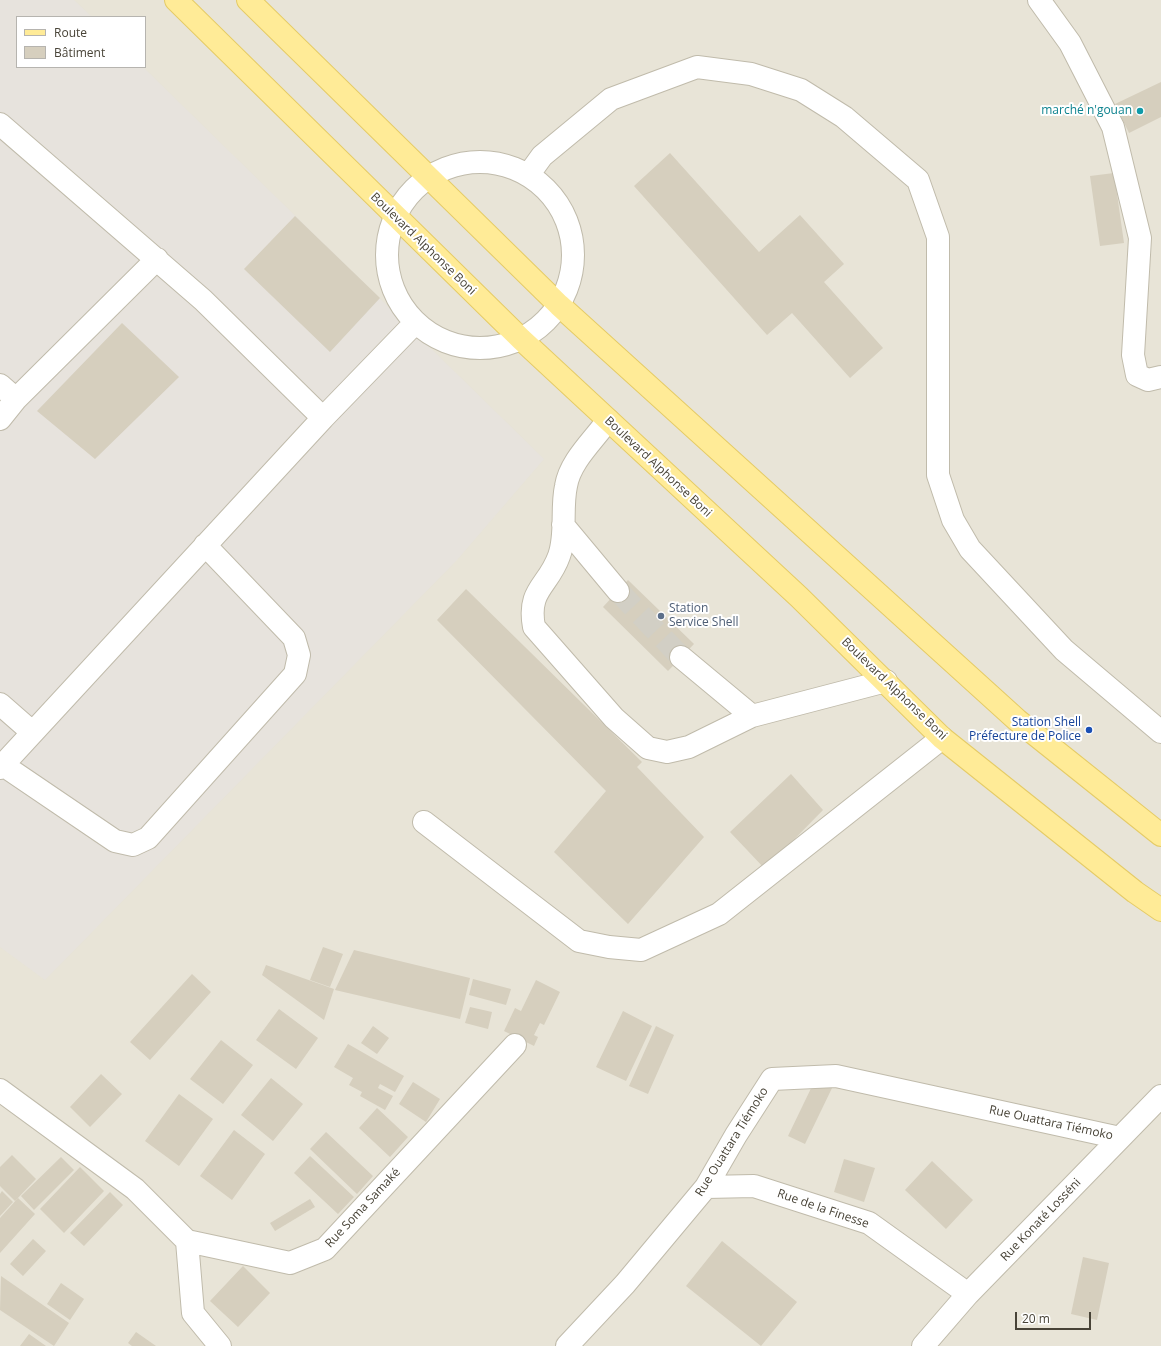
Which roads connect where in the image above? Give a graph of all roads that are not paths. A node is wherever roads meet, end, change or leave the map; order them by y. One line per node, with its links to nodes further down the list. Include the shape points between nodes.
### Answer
1 (176, 0): 7 (main road, Boulevard Alphonse Boni)
2 (248, 0): 6 (main road)
3 (1039, 0): 12 (street, via 1070,43 1113,127 1140,238 1133,354 1137,376 1148,380)
4 (0, 124): 8 (street)
5 (529, 174): 6 (street, via 496,162 460,163); 9 (street, via 556,199 571,234 572,271); 25 (street, via 542,156 611,100 697,68 751,74 802,90 844,117 918,180 938,237 938,475 953,520 970,549 1064,650)
6 (428, 177): 7 (street, via 409,194); 9 (main road)
7 (395, 216): 10 (street, via 387,254 393,291); 11 (main road, Boulevard Alphonse Boni)
8 (157, 259): 13 (street); 14 (street, via 203,300)
9 (559, 305): 11 (street, via 542,325); 29 (main road, via 1017,720)
10 (415, 323): 11 (street, via 447,343 469,347 484,349); 14 (street)
11 (522, 340): 16 (main road, Boulevard Alphonse Boni)
12 (1161, 377)
13 (8, 392): 15 (street)
14 (323, 418): 18 (street)
15 (0, 419)
16 (608, 420): 17 (street, via 576,462 566,485); 21 (main road, Boulevard Alphonse Boni)
17 (563, 525): 19 (street); 23 (street, via 560,555 534,597 534,627 614,718 648,748 667,752 689,747)
18 (205, 545): 24 (street); 27 (street, via 294,638 299,655 295,674 148,838 133,845 115,841)
19 (618, 591)
20 (681, 657): 23 (street)
21 (886, 681): 23 (street); 26 (main road, Boulevard Alphonse Boni)
22 (0, 704): 24 (street)
23 (752, 716)
24 (32, 732): 27 (street)
25 (1161, 732)
26 (942, 738): 28 (street, via 719,914 641,950 579,941); 30 (main road, Boulevard Alphonse Boni)
27 (1, 766)
28 (424, 822)
29 (1161, 835)
30 (1161, 910)
31 (515, 1045): 36 (street, Rue Soma Samaké, via 325,1249 290,1263)
32 (0, 1090): 36 (street, via 135,1189)
33 (1161, 1096): 34 (street, Rue Konaté Losséni)
34 (1120, 1138): 35 (street, Rue Ouattara Tiémoko, via 836,1076 772,1079); 37 (street, Rue Konaté Losséni)
35 (706, 1187): 37 (street, Rue de la Finesse, via 754,1186 869,1223); 39 (street, Rue Ouattara Tiémoko, via 625,1284)
36 (187, 1241): 38 (street, via 193,1314)
37 (968, 1294): 40 (street, Rue Konaté Losséni)
38 (220, 1346)
39 (567, 1346)
40 (923, 1346)

